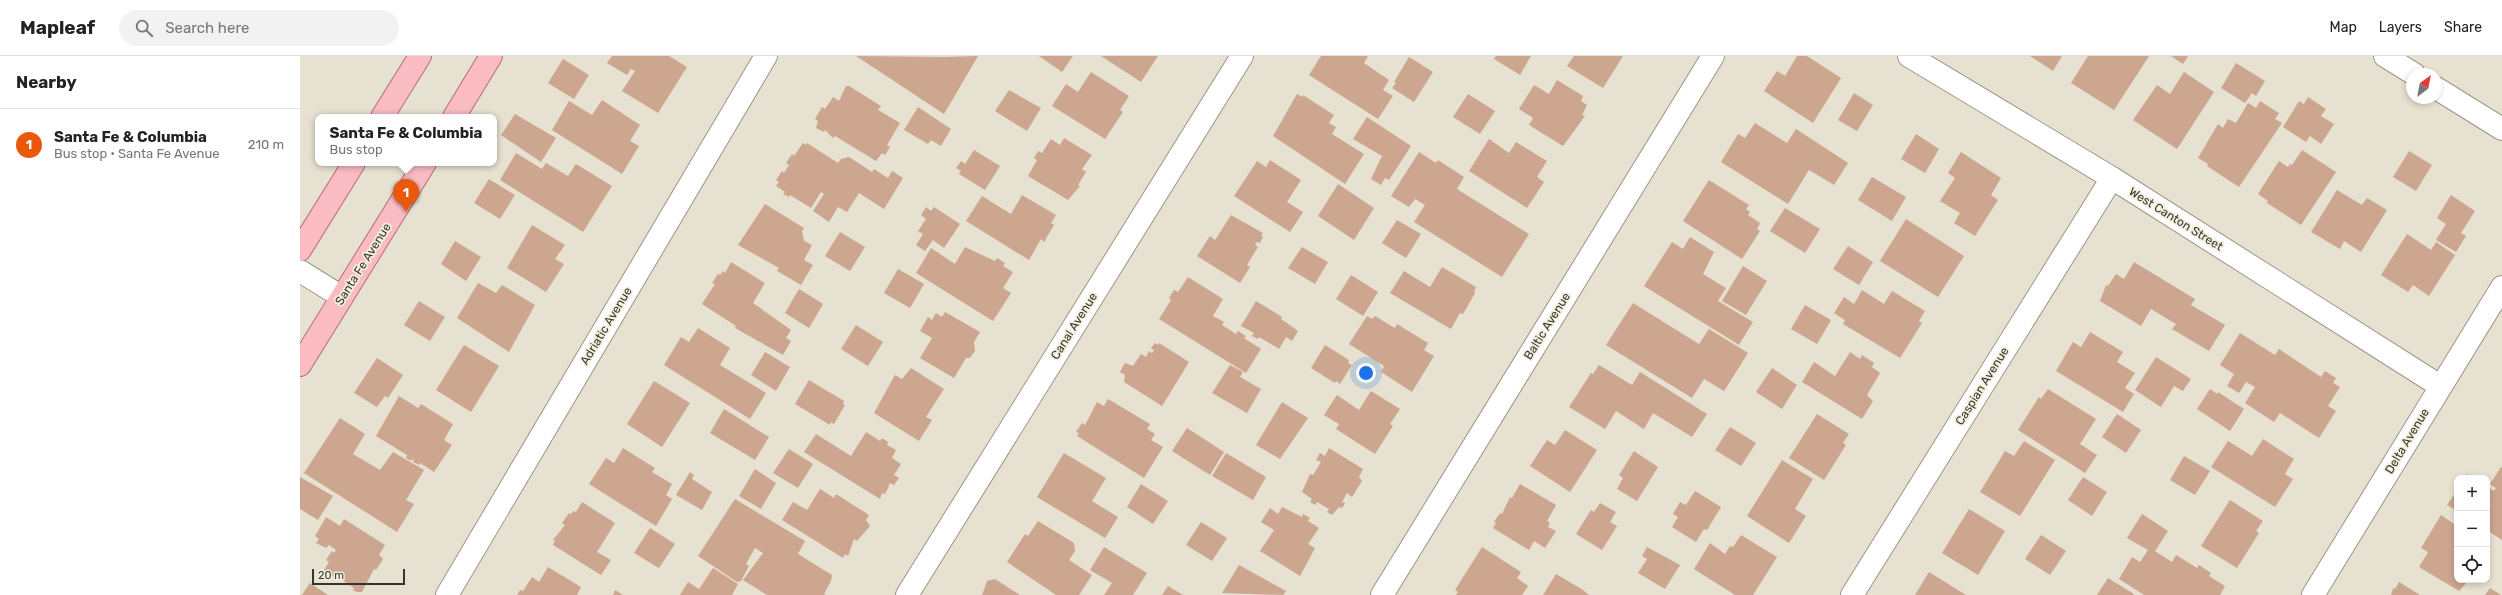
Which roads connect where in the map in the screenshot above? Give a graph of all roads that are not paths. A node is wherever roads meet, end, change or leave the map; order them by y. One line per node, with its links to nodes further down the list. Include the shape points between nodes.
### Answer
1 (420, 56): 10 (main road)
2 (491, 56): 11 (main road)
3 (766, 56): 22 (street, Adriatic Avenue)
4 (1242, 56): 23 (street, Canal Avenue)
5 (1713, 56): 24 (street, Baltic Avenue)
6 (1909, 56): 15 (street, West Canton Street)
7 (2385, 56): 8 (street)
8 (2406, 69)
9 (2442, 92): 12 (street)
10 (384, 114)
11 (456, 114)
12 (2502, 128)
13 (352, 166): 16 (main road)
14 (423, 166): 19 (main road, Santa Fe Avenue)
15 (2112, 178): 21 (street, West Canton Street); 25 (street, Caspian Avenue)
16 (300, 250)
17 (300, 271): 19 (street)
18 (2502, 287): 21 (street, Delta Avenue)
19 (342, 297): 20 (main road, Santa Fe Avenue)
20 (300, 364)
21 (2440, 386): 26 (street, Delta Avenue)
22 (447, 595)
23 (907, 595)
24 (1382, 595)
25 (1852, 595)
26 (2313, 595)

